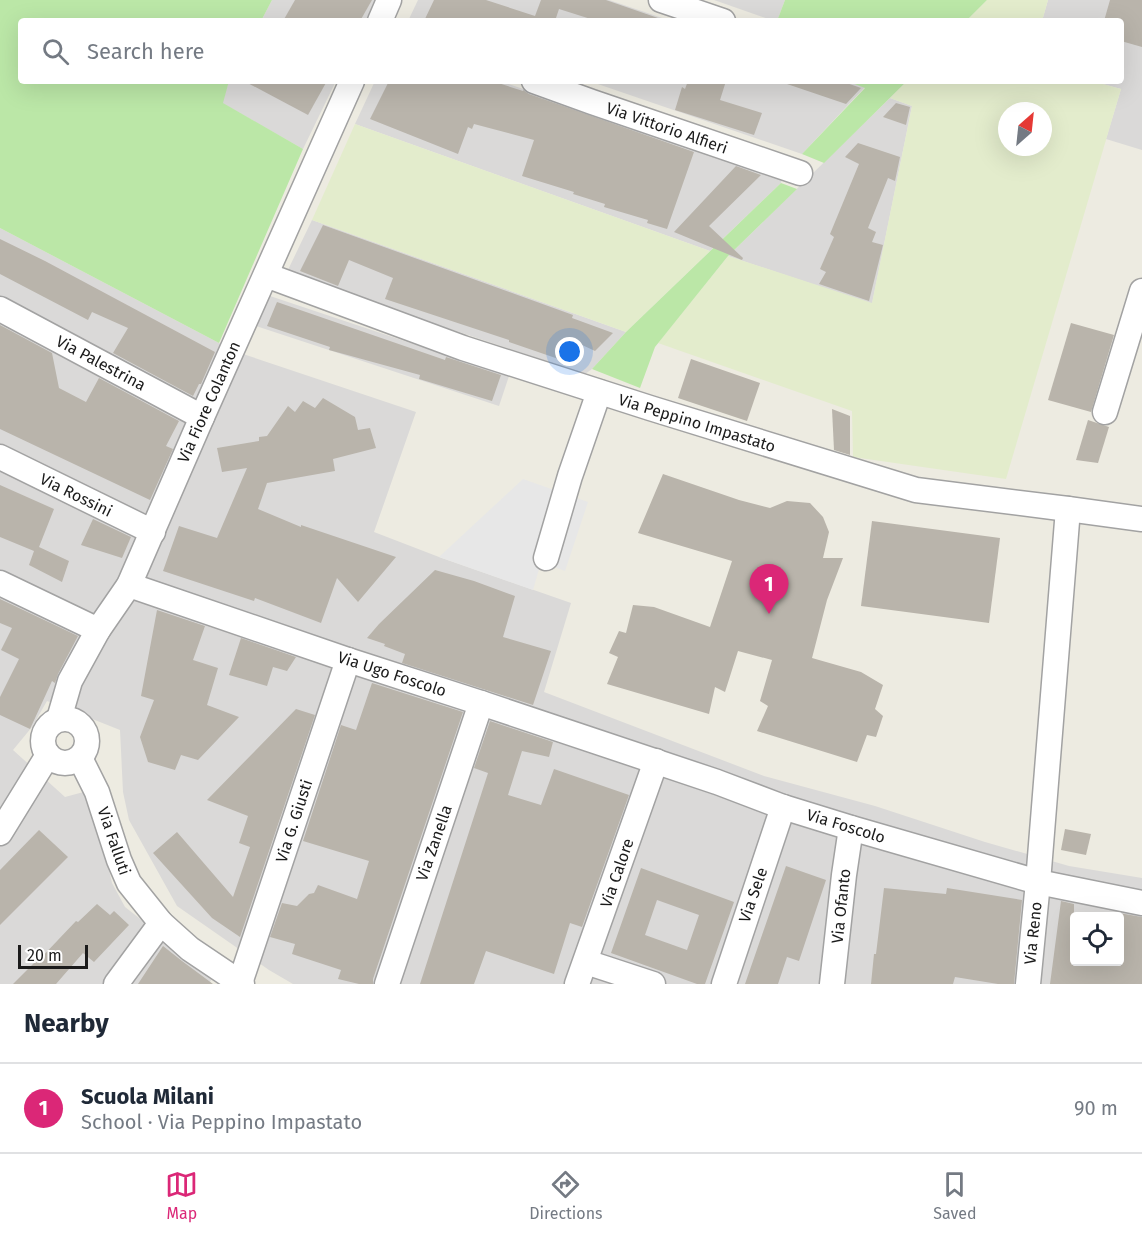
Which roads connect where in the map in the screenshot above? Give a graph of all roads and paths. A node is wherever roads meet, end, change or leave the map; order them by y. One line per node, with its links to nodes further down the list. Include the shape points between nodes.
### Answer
1 (389, 0): 3 (street)
2 (661, 0): 4 (street)
3 (381, 18)
4 (714, 18)
5 (351, 84): 8 (street, Via Fiore Colanton)
6 (542, 84): 7 (street, Via Vittorio Alfieri)
7 (801, 173)
8 (266, 275): 11 (street, Via Peppino Impastato, via 463,348); 13 (street, Via Fiore Colanton)
9 (1142, 291): 12 (street)
10 (0, 309): 13 (street, Via Palestrina)
11 (599, 392): 15 (street, Via Peppino Impastato, via 916,490); 18 (street)
12 (1105, 412)
13 (201, 417): 17 (street, Via Fiore Colanton)
14 (0, 458): 17 (street, Via Rossini)
15 (1068, 509): 16 (street, Via Peppino Impastato); 31 (street, Via Reno)
16 (1142, 519)
17 (153, 532): 20 (street, Via Fiore Colanton)
18 (546, 558)
19 (0, 583): 21 (street)
20 (129, 585): 21 (street, Via Fiore Colanton); 22 (street, Via Ugo Foscolo)
21 (98, 630): 24 (street, Via Fiore Colanton, via 70,681)
22 (348, 660): 23 (street, Via Ugo Foscolo); 35 (street, Via G. Giusti)
23 (481, 703): 27 (street, Via Ugo Foscolo); 37 (street, Via Zanella)
24 (59, 719): 25 (street, via 44,734); 26 (street, via 74,720 85,730 87,745)
25 (48, 755): 26 (street, via 67,763); 30 (street)
26 (80, 758): 33 (street, Via Falluti, via 97,792 129,883)
27 (656, 761): 28 (street, Via Foscolo); 34 (street, Via Calore)
28 (783, 807): 29 (street, Via Foscolo); 39 (street, Via Sele)
29 (851, 828): 31 (street, Via Foscolo); 40 (street, Via Ofanto)
30 (0, 833)
31 (1038, 882): 32 (street, Via Foscolo); 41 (street, Via Reno)
32 (1142, 903)
33 (161, 923): 35 (street, Via Falluti, via 190,949); 36 (street)
34 (581, 973): 38 (street)
35 (241, 983)
36 (116, 984)
37 (387, 984)
38 (653, 984)
39 (724, 984)
40 (832, 984)
41 (1028, 984)

